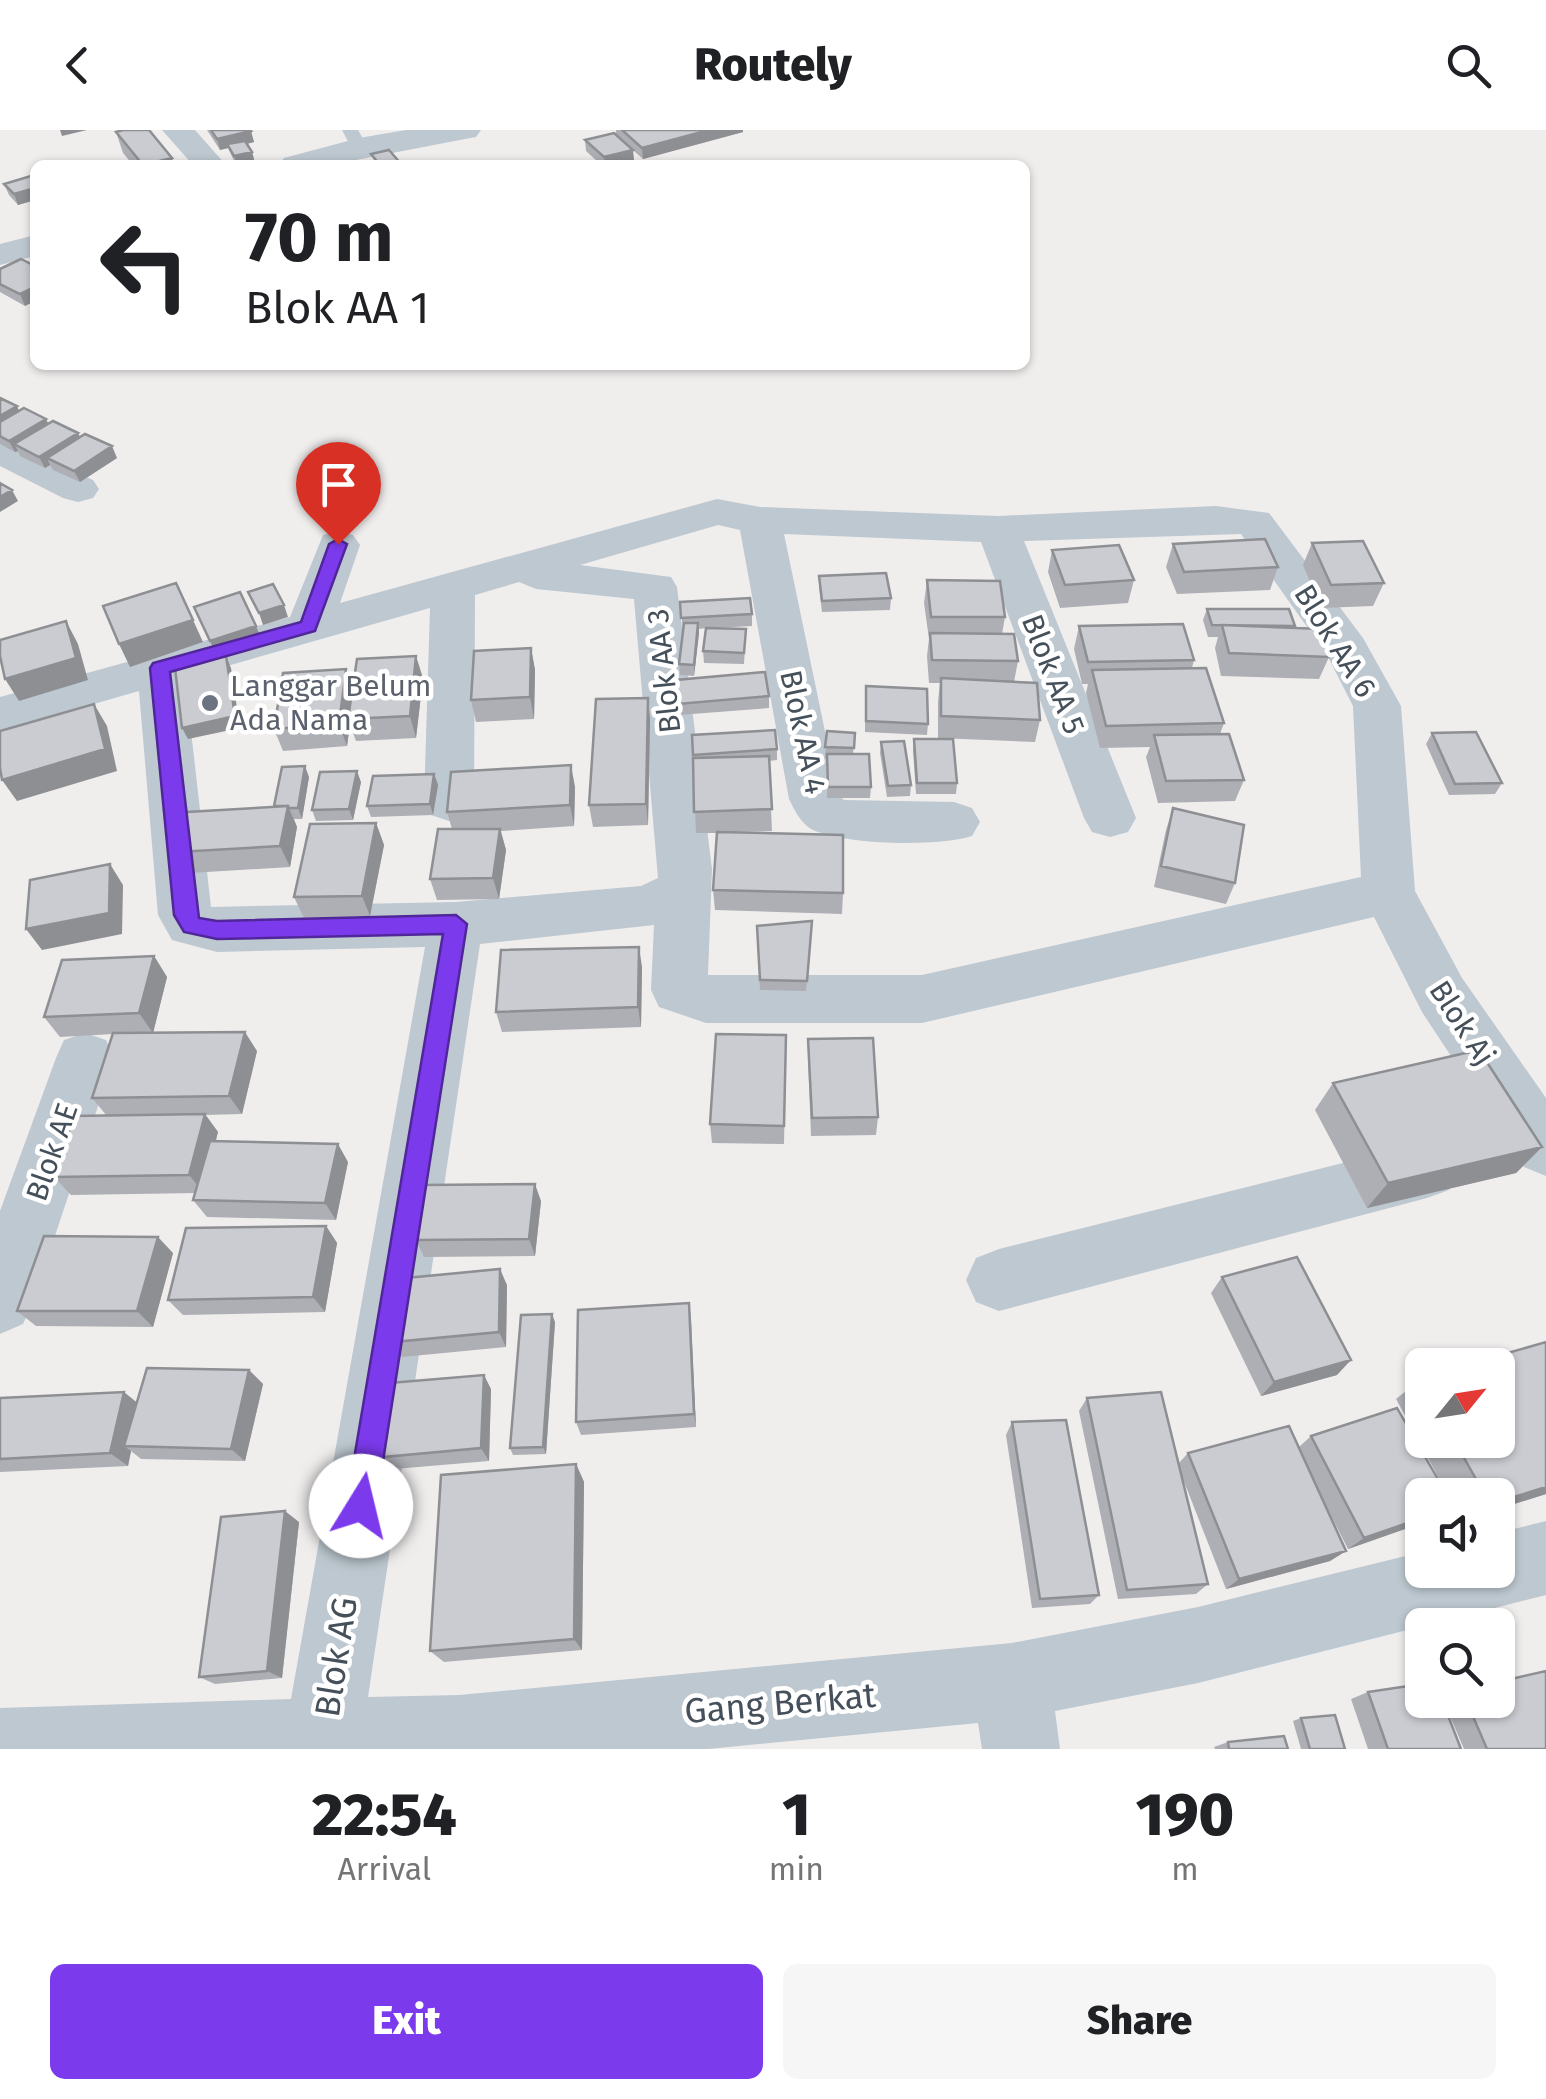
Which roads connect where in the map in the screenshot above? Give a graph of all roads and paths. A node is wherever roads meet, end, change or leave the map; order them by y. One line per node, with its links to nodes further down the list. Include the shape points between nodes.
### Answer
1 (178, 130): 4 (street)
2 (465, 130): 3 (street)
3 (355, 139): 5 (street)
4 (205, 160)
5 (307, 160)
6 (30, 245): 7 (street)
7 (0, 254)
8 (0, 450): 9 (street)
9 (78, 489)
10 (760, 520): 11 (street); 13 (street, via 717,512); 20 (street, Blok AA 4, via 819,808 842,819)
11 (998, 529): 19 (street, Blok AA 5); 21 (street, Blok AA 6, via 1254,522 1347,649 1377,706)
12 (338, 544): 15 (street)
13 (503, 572): 14 (street); 22 (street, Blok AA 3, via 656,587 686,869)
14 (453, 586): 15 (street); 18 (street)
15 (309, 626): 16 (street)
16 (160, 668): 17 (street); 23 (street, via 192,926)
17 (0, 714)
18 (449, 802)
19 (1110, 818)
20 (954, 822)
21 (1388, 892): 22 (street, via 922,999 706,999 679,990); 25 (street, Blok Aj, via 1442,995)
22 (676, 894): 23 (street, via 641,906)
23 (456, 924): 30 (street, Blok AG)
24 (85, 1058): 27 (street, Blok AE)
25 (1544, 1145): 26 (street)
26 (999, 1280)
27 (0, 1302)
28 (1546, 1558): 29 (street, Gang Berkat, via 1198,1645)
29 (1017, 1715): 31 (street, Gang Berkat)
30 (322, 1738): 31 (street, Gang Berkat); 33 (street, Gang Berkat)
31 (458, 1741)
32 (0, 1747): 33 (street, Gang Berkat)
33 (84, 1747)

